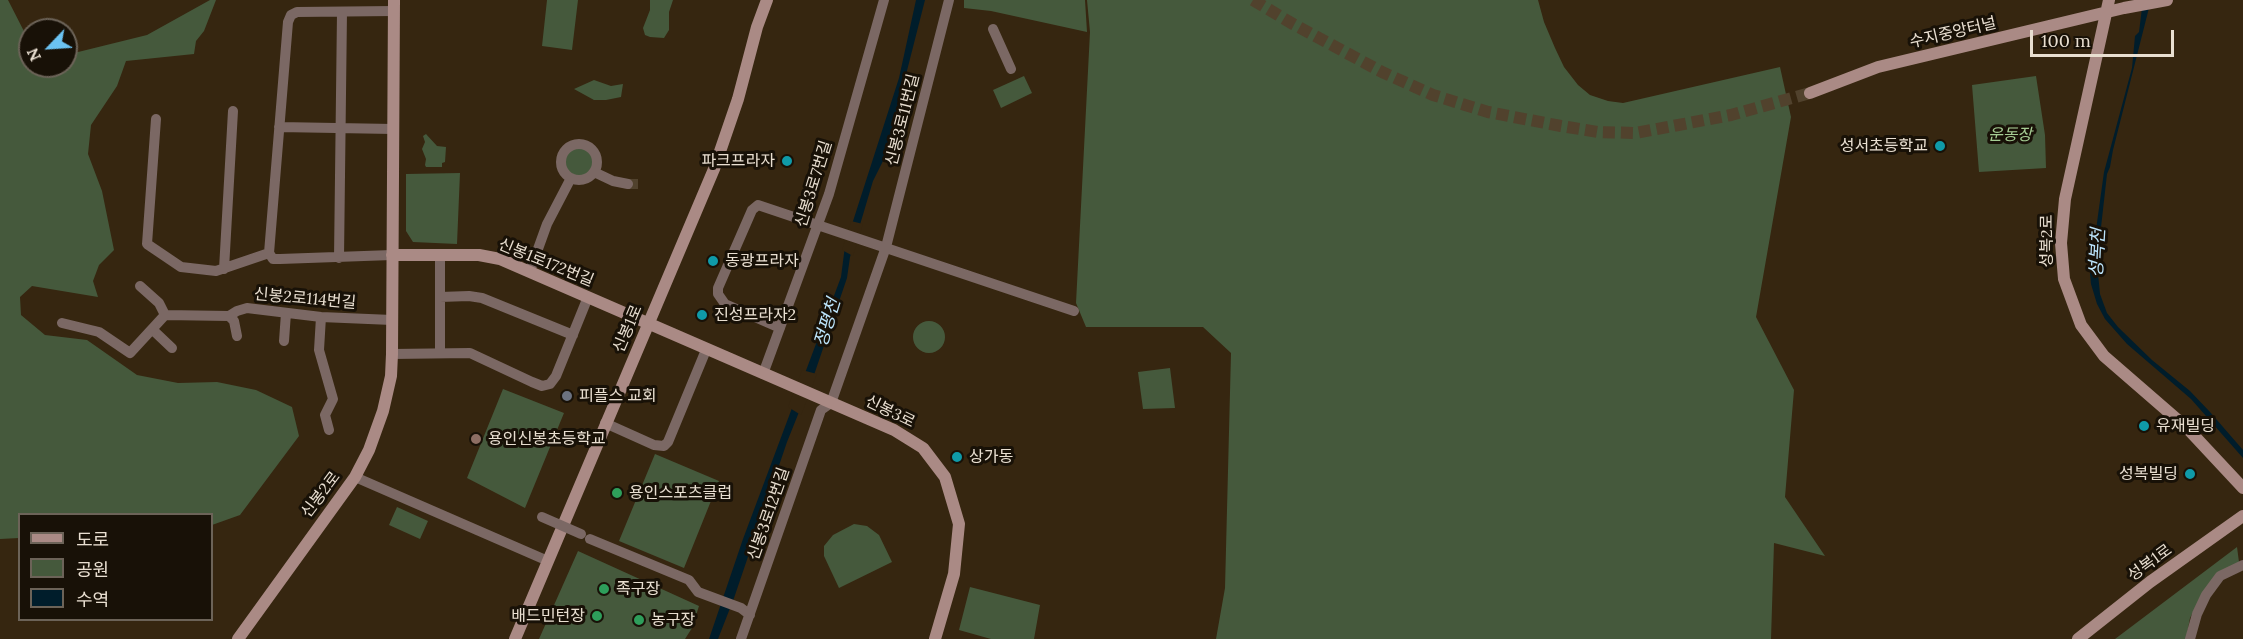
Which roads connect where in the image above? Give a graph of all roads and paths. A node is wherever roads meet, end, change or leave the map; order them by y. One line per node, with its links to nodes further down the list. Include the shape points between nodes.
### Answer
1 (767, 0): 37 (street, 신봉1로, via 714,169)
2 (884, 0): 19 (street, 신봉3로7번길)
3 (949, 0): 20 (street, 신봉3로11번길)
4 (2167, 0): 6 (street, 수지중앙터널, via 2124,8)
5 (394, 6): 7 (street, 신봉2로); 15 (street, 신봉2로)
6 (2107, 6): 10 (street, 수지중앙터널, via 1878,67); 52 (street, 성복2로, via 2065,199 2061,243 2064,279 2081,325 2104,356 2187,428)
7 (342, 12): 13 (street, 신봉2로, via 291,15); 14 (street)
8 (993, 29): 9 (street)
9 (1011, 69)
10 (1810, 93)
11 (233, 111): 25 (street)
12 (156, 119): 25 (street, via 147,244 181,267 216,272)
13 (279, 127): 14 (street); 21 (street, 신봉2로)
14 (342, 129): 15 (street); 24 (street)
15 (393, 129): 23 (street, 신봉2로)
16 (594, 172): 17 (street, via 582,180); 17 (street, via 596,154 588,146 576,144 565,151 561,162); 18 (street)
17 (571, 178): 26 (street, via 547,224)
18 (628, 184)
19 (818, 226): 20 (street); 38 (street, 신봉3로7번길); 38 (street, via 758,205 752,210 718,288 723,303)
20 (886, 247): 30 (street); 48 (street, 신봉3로11번길)
21 (269, 253): 24 (street, via 273,259); 25 (street)
22 (440, 254): 23 (street, 신봉1로172번길); 26 (street, 신봉1로172번길, via 479,255); 28 (street)
23 (392, 255): 24 (street); 35 (street, 신봉2로)
24 (339, 258)
25 (224, 269)
26 (530, 271): 29 (street, 신봉1로172번길)
27 (140, 286): 32 (street, via 159,303)
28 (440, 297): 40 (street, via 482,298); 45 (street)
29 (588, 297): 37 (street, 신봉1로172번길); 40 (street)
30 (1074, 311)
31 (286, 314): 33 (street, 신봉2로114번길, via 247,308); 34 (street, 신봉2로114번길); 42 (street)
32 (165, 315): 33 (street, 신봉2로114번길); 39 (street)
33 (230, 316): 41 (street)
34 (321, 317): 35 (street, 신봉2로114번길); 50 (street, via 319,350 333,399 325,415)
35 (392, 320): 46 (street, 신봉2로)
36 (62, 322): 39 (street, via 99,332 130,353)
37 (648, 324): 44 (street); 49 (street, 신봉1로)
38 (780, 328): 47 (street, 신봉3로7번길)
39 (152, 329): 43 (street)
40 (573, 335): 45 (street, via 556,376 550,384 542,386 470,353)
41 (237, 336)
42 (284, 340)
43 (172, 348)
44 (706, 350): 47 (street); 49 (street, via 664,446 654,446)
45 (440, 353): 46 (street)
46 (392, 354): 51 (street, 신봉2로, via 383,411)
47 (763, 374): 48 (street, 신봉3로)
48 (825, 401): 57 (street, 신봉3로12번길); 61 (street, 신봉3로, via 909,439 923,448 945,477 956,511 959,539 954,574)
49 (605, 423): 55 (street, 신봉1로)
50 (329, 430)
51 (355, 477): 55 (street); 58 (street, 신봉2로)
52 (2243, 488)
53 (2243, 516): 62 (street, 성복1로)
54 (542, 517): 57 (street, bridge, via 689,580 698,591)
55 (548, 561): 59 (street, 신봉1로)
56 (2243, 565): 63 (street, via 2220,576 2206,595)
57 (746, 611): 60 (street, 신봉3로12번길)
58 (238, 639)
59 (515, 639)
60 (741, 639)
61 (935, 639)
62 (2078, 639)
63 (2190, 639)

